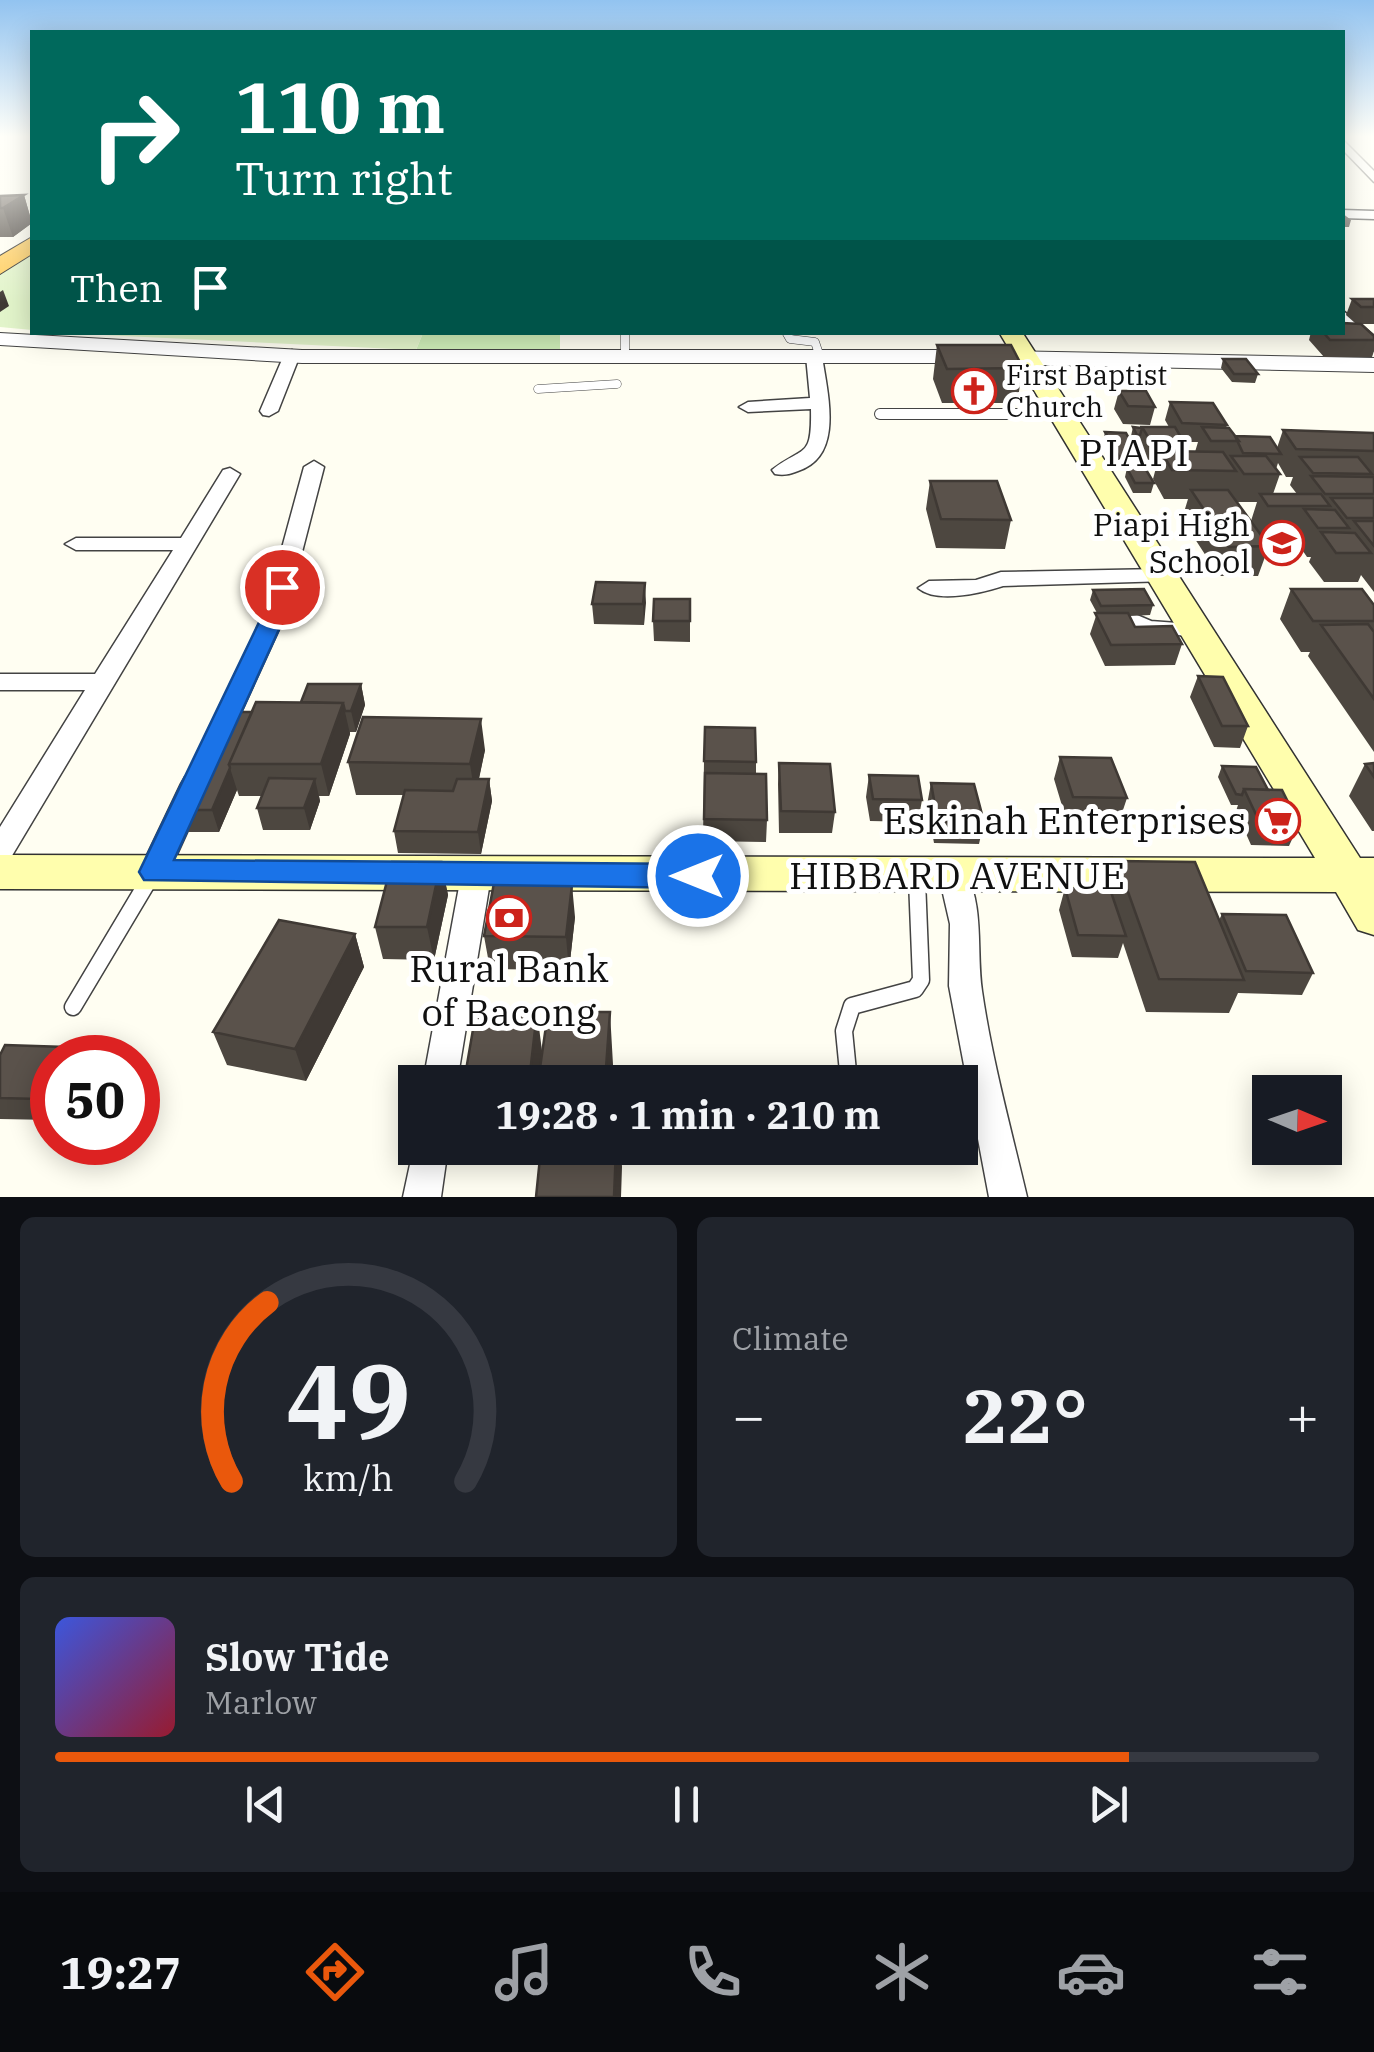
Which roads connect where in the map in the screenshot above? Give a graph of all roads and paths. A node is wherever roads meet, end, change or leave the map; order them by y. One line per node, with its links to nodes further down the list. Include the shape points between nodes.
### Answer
1 (1345, 214): 2 (street)
2 (1374, 215)
3 (30, 245): 4 (highway)
4 (0, 267)
5 (1345, 317): 10 (street)
6 (625, 335): 13 (lane)
7 (788, 335): 12 (lane, via 815,342)
8 (0, 339): 11 (street)
9 (1018, 345): 12 (street); 14 (street); 21 (main road)
10 (1374, 345)
11 (292, 355): 13 (street); 19 (street)
12 (817, 356): 13 (street); 17 (street)
13 (624, 359)
14 (1374, 365)
15 (617, 384): 16 (lane)
16 (538, 389)
17 (818, 403): 18 (street); 23 (street, via 813,459)
18 (748, 407)
19 (269, 411)
20 (880, 414): 21 (lane)
21 (1060, 414): 27 (main road)
22 (314, 468): 35 (street, via 274,614)
23 (782, 470)
24 (230, 474): 26 (street)
25 (76, 544): 26 (street)
26 (187, 544): 32 (street)
27 (1156, 585): 28 (street, via 1010,579); 30 (main road)
28 (929, 588)
29 (1124, 616): 30 (lane, via 1150,627)
30 (1195, 630): 38 (main road)
31 (0, 682): 32 (street)
32 (103, 682): 33 (street)
33 (0, 851)
34 (0, 872): 35 (main road, HIBBARD AVENUE)
35 (154, 872): 36 (main road, HIBBARD AVENUE); 40 (lane)
36 (476, 876): 37 (main road, HIBBARD AVENUE); 41 (street)
37 (935, 876): 38 (main road, HIBBARD AVENUE); 42 (lane, via 921,980 915,989 852,1006 844,1031); 45 (street, via 965,924 965,986)
38 (1362, 876): 39 (main road)
39 (1374, 917)
40 (73, 1007)
41 (443, 1065)
42 (847, 1065)
43 (427, 1165): 44 (street)
44 (422, 1197)
45 (1008, 1197)

